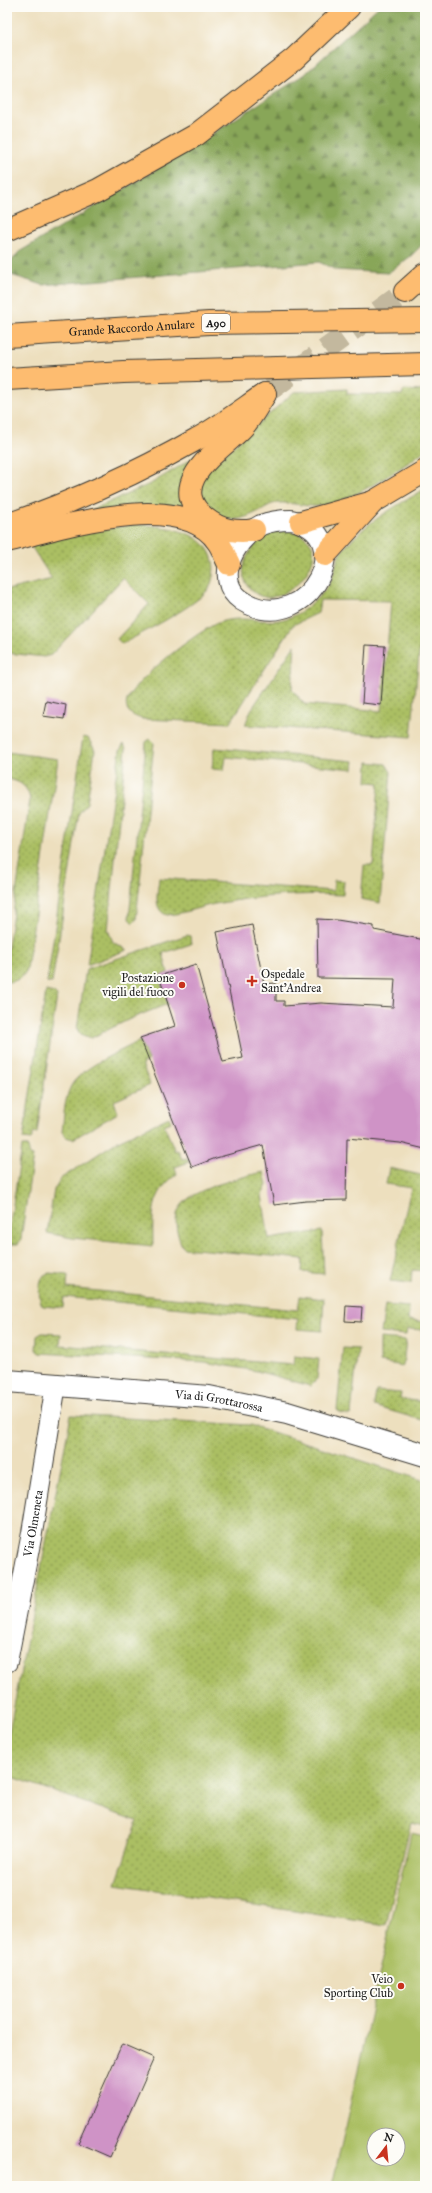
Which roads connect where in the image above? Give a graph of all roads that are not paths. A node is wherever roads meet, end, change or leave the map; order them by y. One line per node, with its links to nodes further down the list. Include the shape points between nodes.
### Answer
1 (349, 7): 2 (highway, via 294,59 196,135 98,190)
2 (7, 230)
3 (425, 274): 4 (highway)
4 (405, 292)
5 (425, 320): 6 (highway, Grande Raccordo Anulare / A90, via 209,323)
6 (7, 336)
7 (425, 364): 8 (highway, via 131,371)
8 (7, 379)
9 (425, 471): 10 (highway)
10 (372, 502): 11 (highway); 15 (highway)
11 (301, 522): 13 (street, via 271,522); 15 (street, via 316,533)
12 (7, 525): 13 (highway, via 60,507 142,470 199,438 268,392 242,428 197,470 191,490 196,508 211,523 232,531)
13 (254, 530): 16 (street, via 238,544)
14 (7, 541): 16 (highway, via 127,514 161,514 205,530 218,542)
15 (325, 555): 16 (street, via 322,572 312,590 293,605 271,609 250,605 234,594 229,585)
16 (229, 564)
17 (7, 1381): 18 (street, Via di Grottarossa)
18 (56, 1384): 19 (street, Via di Grottarossa, via 209,1397 320,1422); 20 (street, Via Olmeneta, via 32,1533)
19 (425, 1455)
20 (7, 1662)

